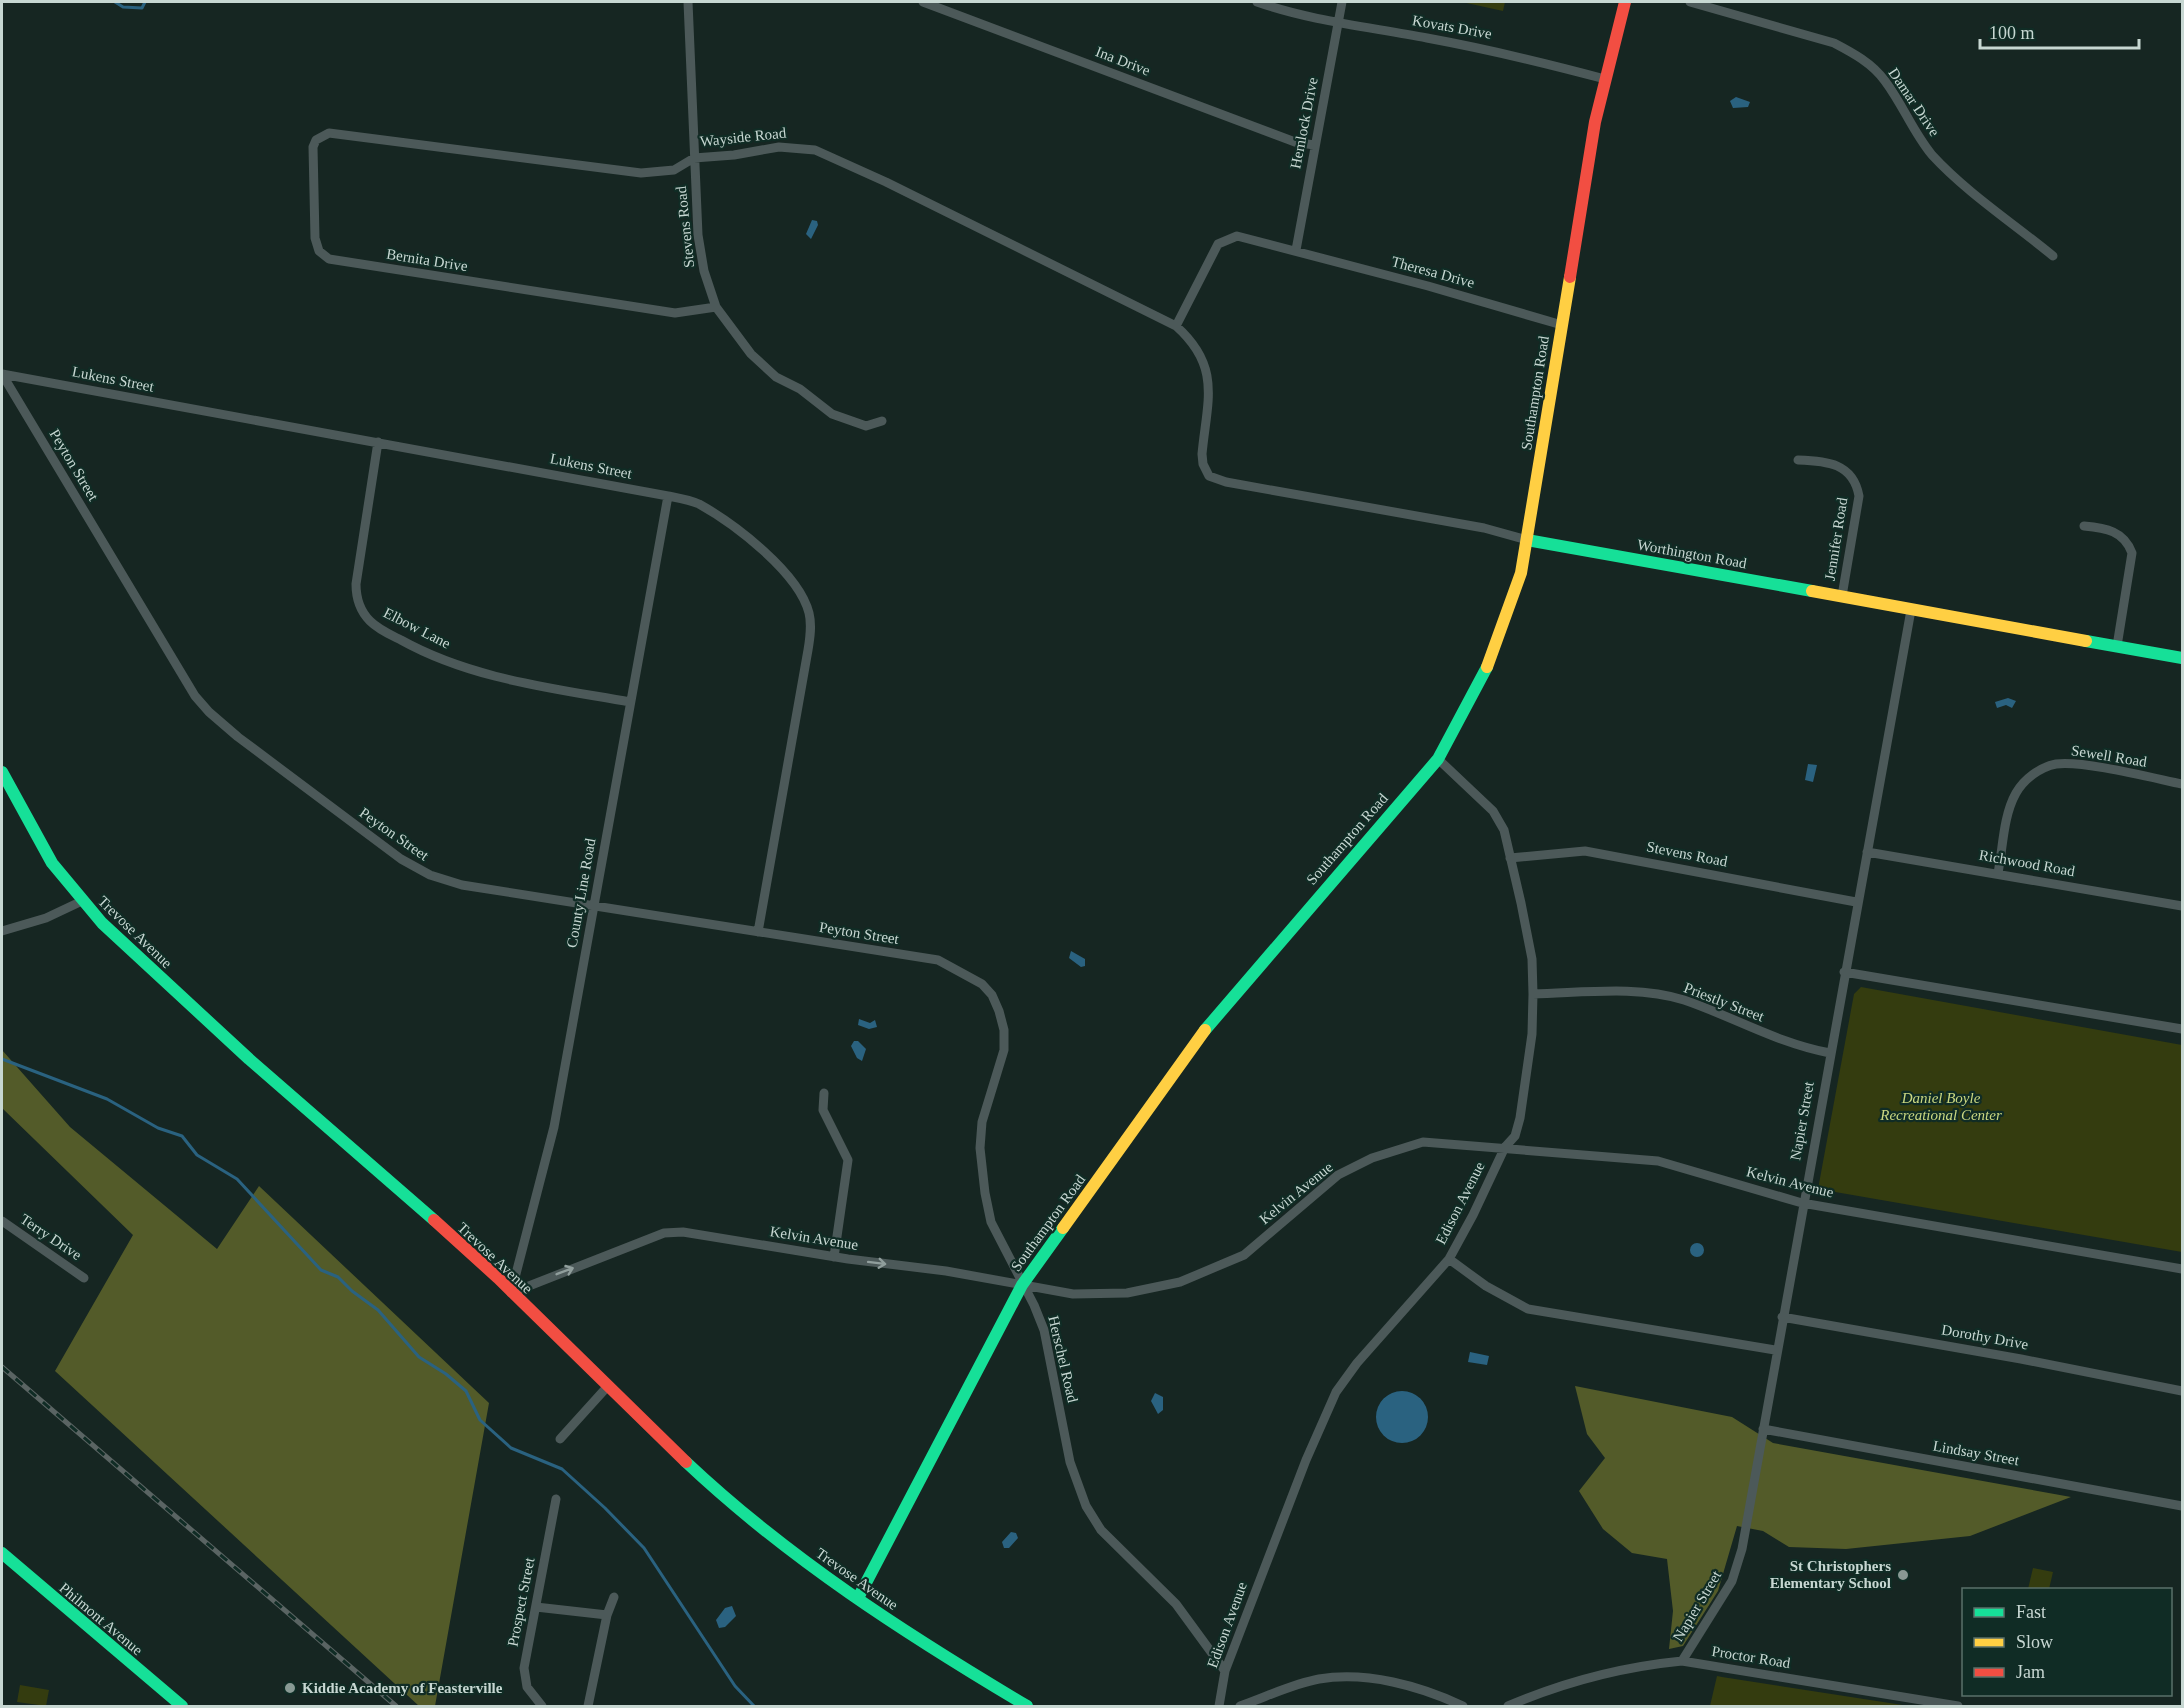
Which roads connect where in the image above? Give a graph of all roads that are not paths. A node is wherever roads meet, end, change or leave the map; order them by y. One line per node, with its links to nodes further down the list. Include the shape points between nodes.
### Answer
1 (688, 2): 11 (street, Stevens Road)
2 (923, 2): 10 (street, Ina Drive, via 1294,142)
3 (1257, 2): 7 (street, Kovats Drive)
4 (1342, 2): 7 (street, Hemlock Drive)
5 (1625, 2): 8 (street, Southampton Road)
6 (1690, 2): 13 (street, Damar Drive, via 1834,43 1854,54 1885,80 1932,155)
7 (1338, 22): 8 (street, Kovats Drive, via 1503,52); 10 (street, Hemlock Drive)
8 (1605, 79): 15 (street, Southampton Road)
9 (386, 140): 11 (street, Wayside Road, via 640,173 674,170); 14 (street, Bernita Drive, via 329,133 316,140 315,238 319,251 329,259 675,314)
10 (1314, 146): 12 (street, Hemlock Drive)
11 (694, 158): 14 (street, Stevens Road, via 699,245); 16 (street, Wayside Road, via 779,147 815,150)
12 (1296, 250): 15 (street, Theresa Drive); 16 (street, via 1237,236 1222,240)
13 (2053, 256)
14 (716, 307): 18 (street, Stevens Road, via 737,338 776,376 845,420 866,426)
15 (1562, 325): 23 (street, Southampton Road)
16 (1176, 326): 23 (street, Worthington Road, via 1196,348 1209,376 1211,391 1202,454 1209,476 1484,528)
17 (2, 374): 19 (street, Lukens Street); 37 (street, Peyton Street, via 185,680 217,719 400,860 420,871 462,885)
18 (882, 421)
19 (378, 442): 21 (street, Lukens Street); 28 (street, Elbow Lane, via 356,584 359,604 371,622 409,645 462,667)
20 (1798, 460): 24 (street, Jennifer Road, via 1844,467 1857,484 1859,496)
21 (668, 496): 28 (street, County Line Road); 40 (street, Lukens Street, via 698,503 782,567 797,584 810,614 808,650)
22 (2084, 526): 26 (street, via 2118,533 2132,553)
23 (1527, 540): 24 (street, Worthington Road); 29 (street, Southampton Road, via 1521,573 1492,659)
24 (1842, 596): 25 (street, Worthington Road)
25 (1911, 610): 26 (street, Worthington Road); 32 (street, Napier Street)
26 (2117, 646): 27 (street, Worthington Road)
27 (2182, 658)
28 (630, 702): 37 (street, County Line Road)
29 (1438, 759): 33 (street, Edison Avenue, via 1493,811 1504,830); 54 (street, Southampton Road, via 1209,1025)
30 (2, 771): 35 (street, Trevose Avenue, via 42,848)
31 (2182, 784): 34 (street, Sewell Road, via 2080,766 2057,764 2045,768 2025,782 2014,797)
32 (1867, 852): 34 (street, Richwood Road); 36 (street, Napier Street)
33 (1510, 858): 36 (street, Stevens Road, via 1585,851); 42 (street, Edison Avenue, via 1532,959)
34 (1998, 873): 38 (street, Richwood Road)
35 (82, 901): 39 (street, via 46,918); 55 (street, Trevose Avenue, via 201,1016)
36 (1856, 902): 41 (street, Napier Street)
37 (594, 906): 40 (street, Peyton Street); 55 (street, County Line Road, via 554,1127)
38 (2182, 906)
39 (2, 931)
40 (758, 932): 43 (street, Peyton Street, via 938,960 982,984 992,995)
41 (1844, 972): 44 (street); 45 (street, Napier Street)
42 (1533, 994): 45 (street, Priestly Street, via 1645,993 1673,998 1798,1047); 47 (street, Edison Avenue, via 1532,1034 1520,1118 1515,1136)
43 (1000, 1015): 54 (street, Herschel Road, via 1004,1050 982,1122 981,1171 991,1222)
44 (2182, 1029)
45 (1830, 1053): 48 (street, Napier Street)
46 (824, 1093): 50 (street, via 823,1110 848,1160)
47 (1505, 1147): 48 (street, Kelvin Avenue, via 1658,1161); 51 (street, Edison Avenue); 54 (street, Kelvin Avenue, via 1424,1142 1372,1158 1338,1175 1244,1255 1180,1282 1127,1293 1073,1294)
48 (1802, 1203): 52 (street, Kelvin Avenue); 56 (street, Napier Street)
49 (2, 1221): 53 (street, Terry Drive)
50 (834, 1257): 54 (street, Kelvin Avenue, one-way to 54); 55 (street, Kelvin Avenue, one-way to 50, via 664,1233 694,1234)
51 (1449, 1259): 57 (street, via 1486,1286 1528,1309); 70 (street, Edison Avenue, via 1336,1392)
52 (2182, 1269)
53 (84, 1278)
54 (1022, 1285): 66 (street, Southampton Road); 70 (street, Herschel Road, via 1044,1330 1070,1462 1086,1506 1107,1538 1176,1604)
55 (511, 1293): 58 (street, Trevose Avenue)
56 (1782, 1317): 57 (street, Napier Street); 59 (street, Dorothy Drive)
57 (1775, 1350): 60 (street, Napier Street)
58 (607, 1387): 61 (street); 66 (street, Trevose Avenue, via 739,1509)
59 (2182, 1391)
60 (1763, 1430): 63 (street, Lindsay Street); 69 (street, Napier Street, via 1742,1549 1732,1581)
61 (560, 1439)
62 (556, 1499): 67 (street, Prospect Street)
63 (2182, 1506)
64 (2, 1553): 72 (street, Philmont Avenue)
65 (614, 1597): 68 (street)
66 (858, 1598): 71 (street, Trevose Avenue)
67 (536, 1607): 68 (street); 73 (street, Prospect Street, via 524,1668 527,1687)
68 (607, 1615): 74 (street)
69 (1682, 1661): 78 (street, Proctor Road, via 1637,1665 1579,1679); 79 (street, Proctor Road)
70 (1225, 1671): 75 (street, Edison Avenue)
71 (1025, 1706)
72 (182, 1707)
73 (542, 1707)
74 (588, 1707)
75 (1218, 1707)
76 (1240, 1707): 77 (street, via 1319,1679 1354,1677 1399,1684)
77 (1463, 1707)
78 (1508, 1707)
79 (1958, 1707)

